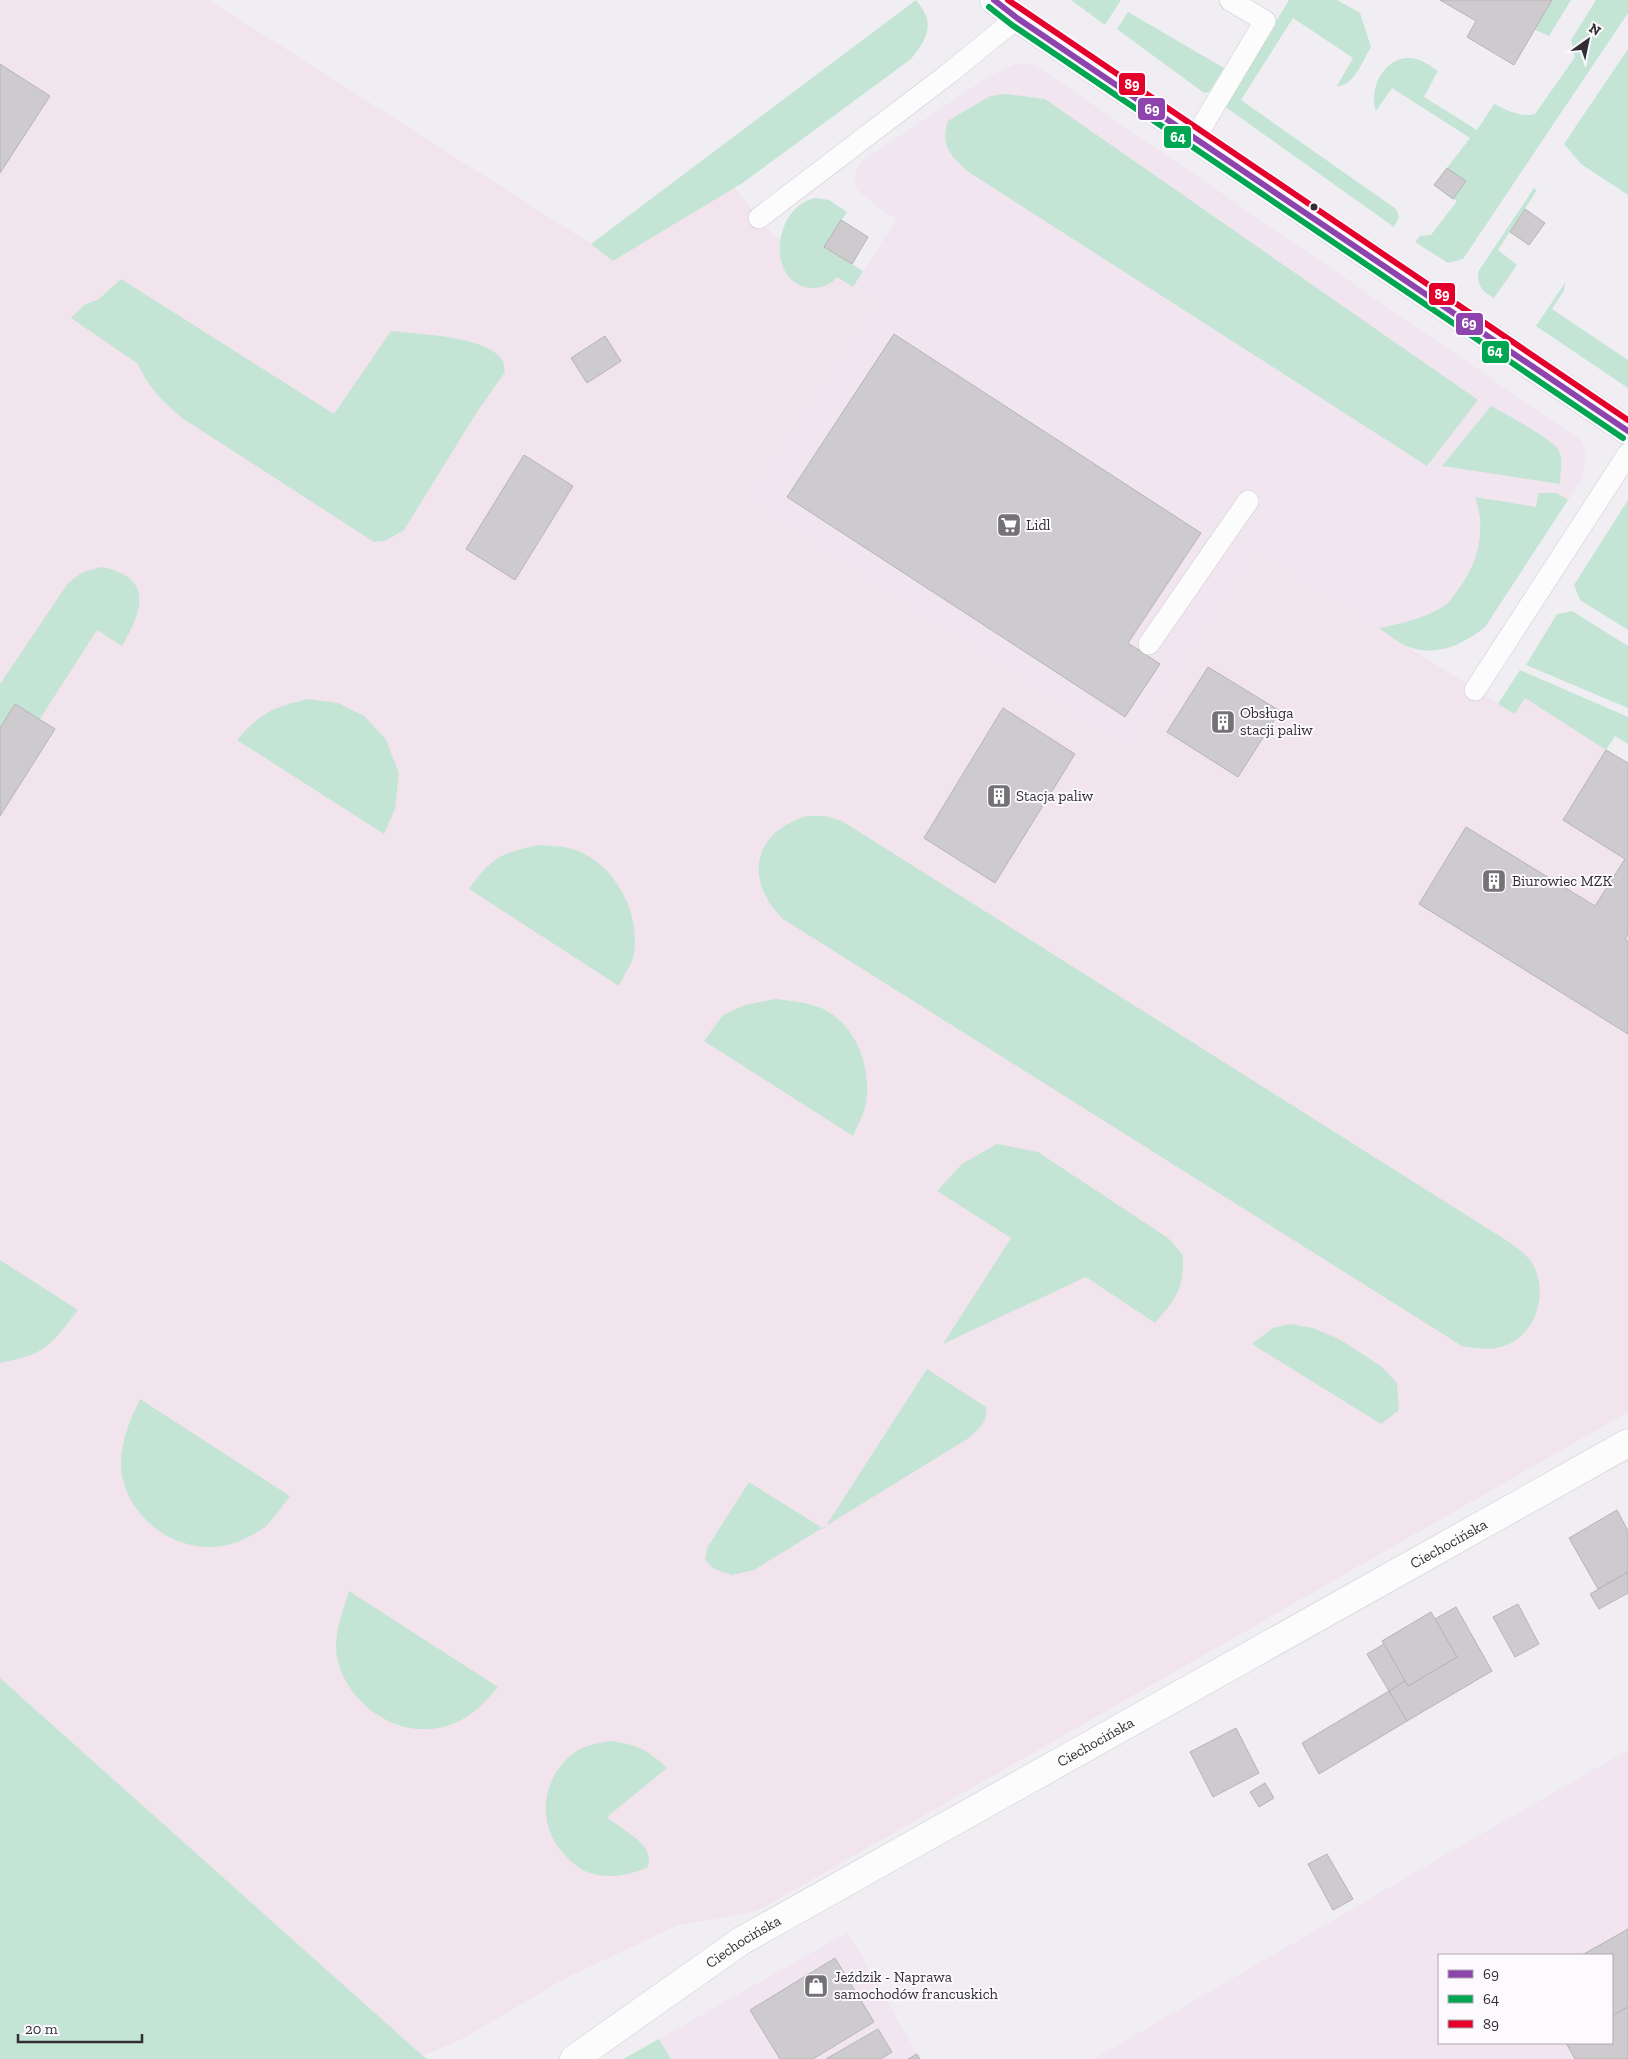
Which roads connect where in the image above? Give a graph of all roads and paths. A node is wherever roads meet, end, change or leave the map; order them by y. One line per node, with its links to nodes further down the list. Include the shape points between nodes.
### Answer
1 (994, 0): 3 (street)
2 (1230, 0): 4 (lane, via 1265,21)
3 (1017, 18): 4 (street); 5 (lane)
4 (1195, 138): 6 (street)
5 (759, 218)
6 (1628, 431)
7 (1628, 454): 10 (lane)
8 (1248, 501): 9 (lane)
9 (1149, 644)
10 (1475, 690)
11 (1628, 1443): 12 (street, Ciechocińska, via 741,1941)
12 (574, 2059)

